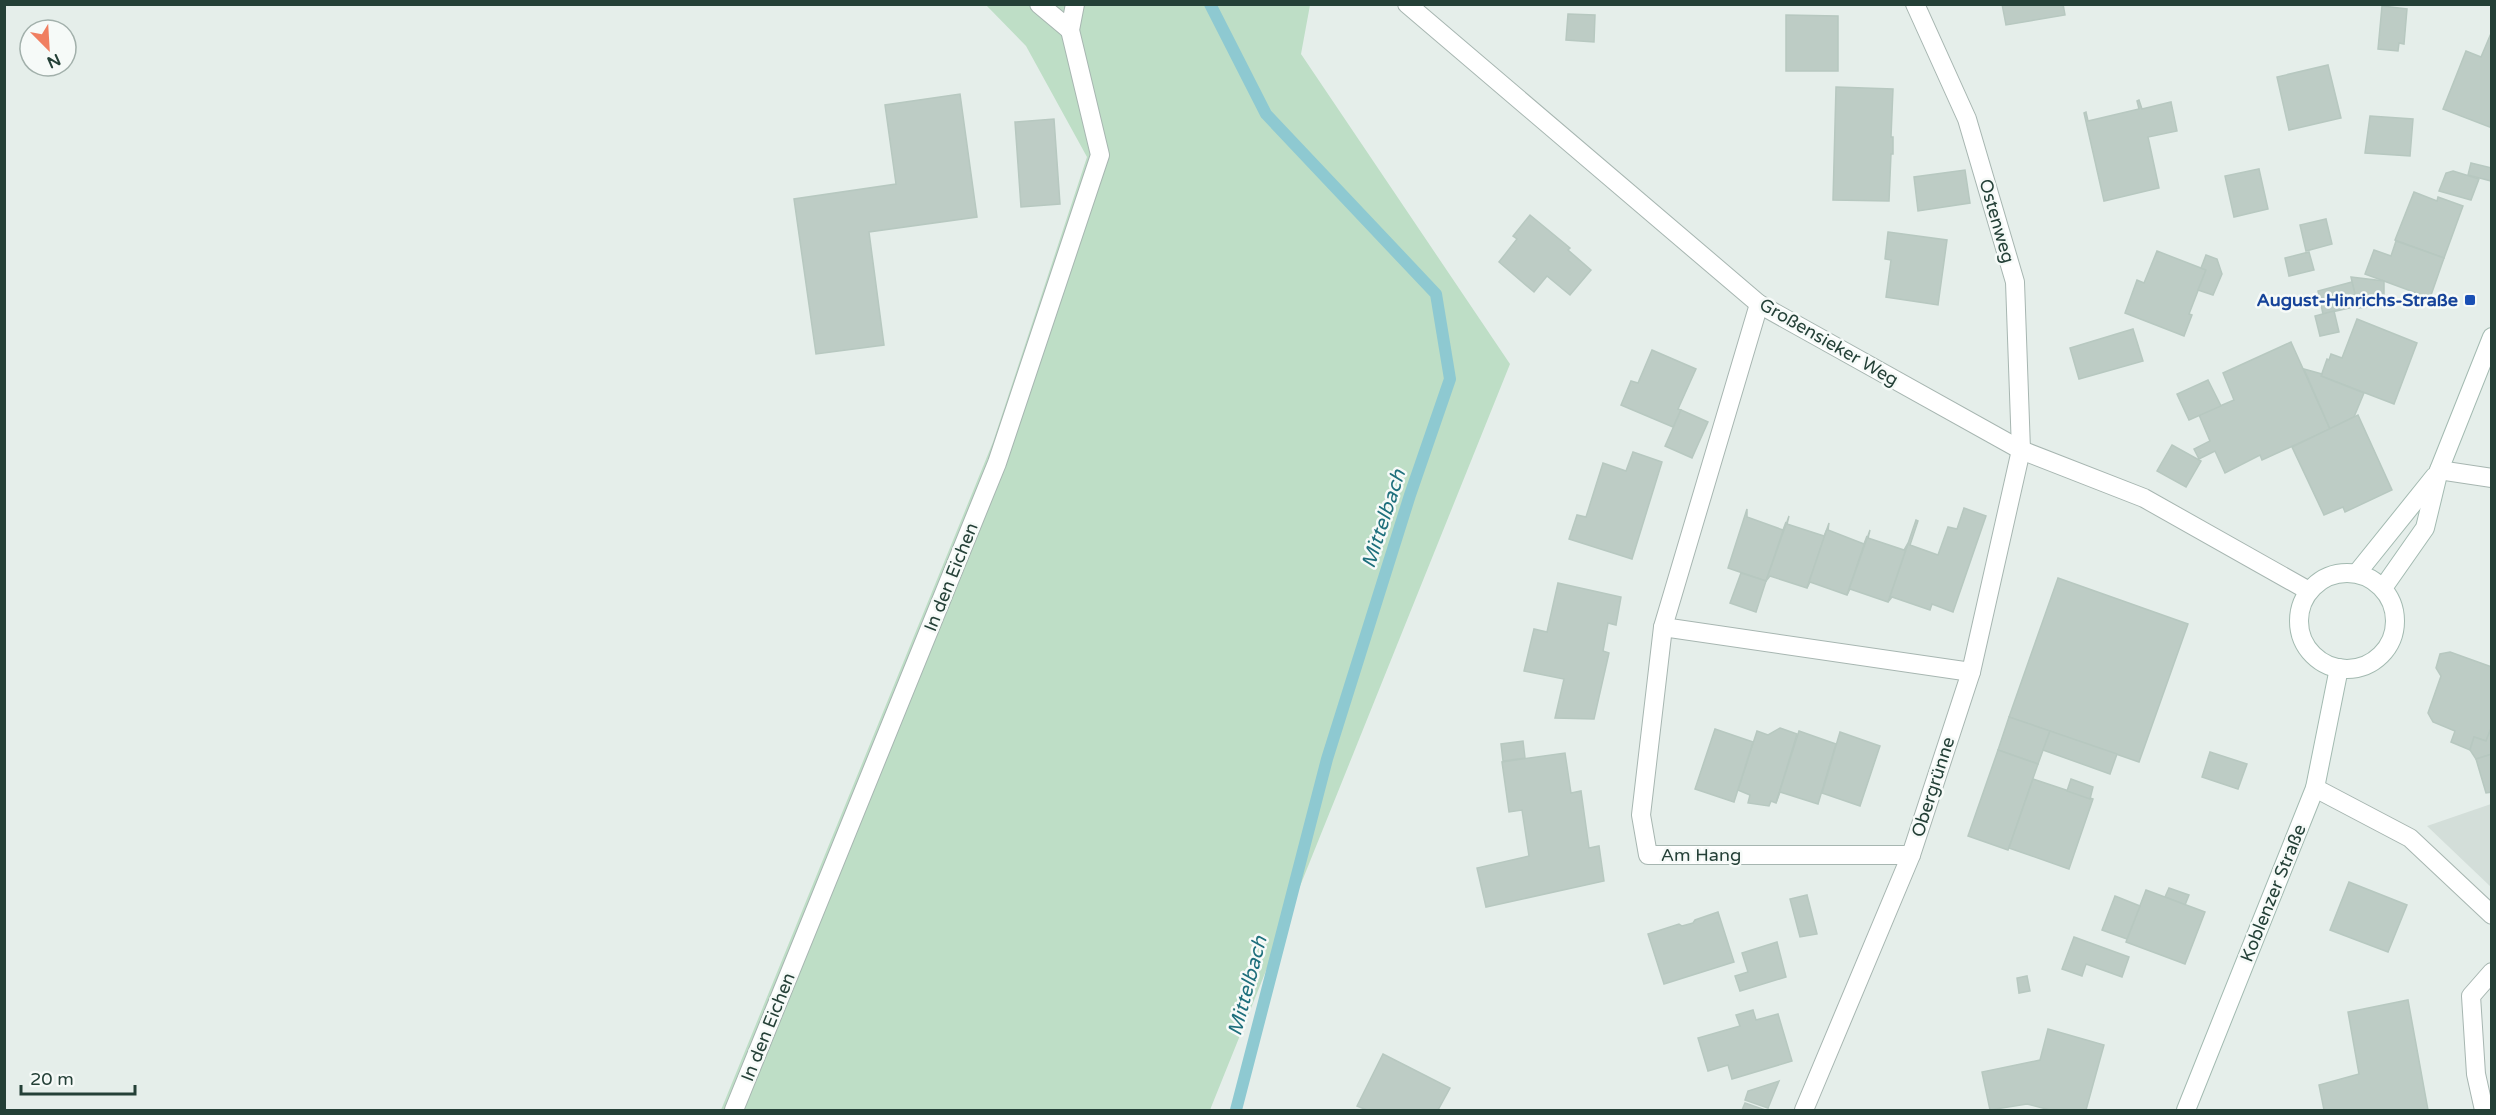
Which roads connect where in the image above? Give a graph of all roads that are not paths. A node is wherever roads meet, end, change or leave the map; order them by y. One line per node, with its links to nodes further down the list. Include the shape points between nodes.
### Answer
1 (1039, 4): 5 (street)
2 (1076, 4): 5 (street, In den Eichen)
3 (1407, 4): 6 (street, Großensieker Weg)
4 (1915, 4): 8 (street, Ostenweg, via 1967,119 2015,282)
5 (1070, 30): 21 (street, In den Eichen, via 1100,155 997,463)
6 (1759, 304): 8 (street, Großensieker Weg); 14 (street, Am Hang)
7 (2492, 337): 9 (street)
8 (2021, 450): 13 (street, Großensieker Weg, via 2144,498); 16 (street, Obergrünne)
9 (2439, 470): 10 (street); 11 (street); 12 (street, via 2425,528)
10 (2492, 478)
11 (2356, 573): 12 (street); 13 (street, via 2330,575)
12 (2383, 588): 15 (street, via 2395,615 2390,644 2368,664 2354,669)
13 (2309, 591): 15 (street, via 2301,606 2302,638 2323,663)
14 (1663, 627): 16 (street); 18 (street, Am Hang, via 1641,815 1648,855)
15 (2339, 668): 17 (street, Koblenzer Straße)
16 (1971, 672): 18 (street, Obergrünne)
17 (2314, 788): 19 (street, via 2410,838); 23 (street, Koblenzer Straße)
18 (1911, 855): 22 (street, Obergrünne)
19 (2492, 915)
20 (2492, 972): 24 (street, via 2471,996 2476,1074)
21 (734, 1110)
22 (1804, 1110)
23 (2186, 1110)
24 (2484, 1110)

